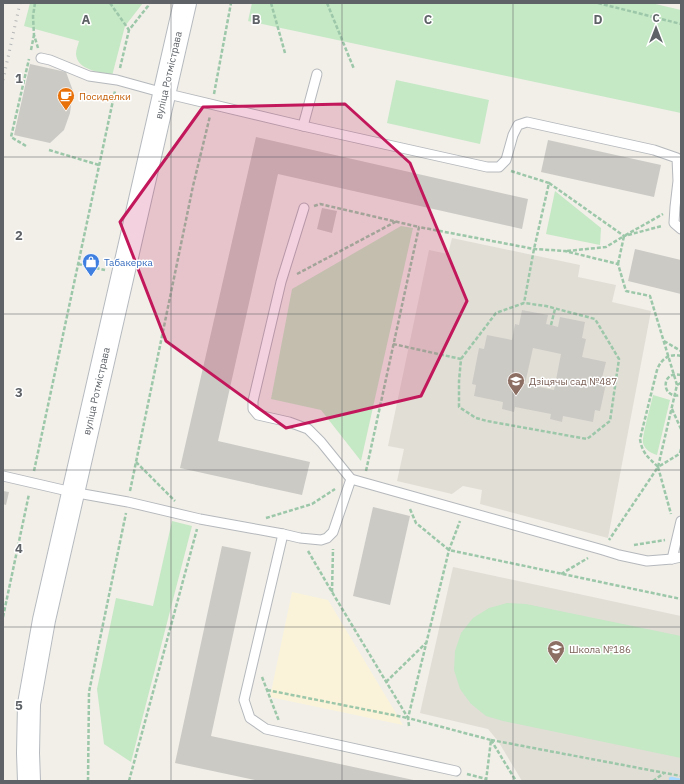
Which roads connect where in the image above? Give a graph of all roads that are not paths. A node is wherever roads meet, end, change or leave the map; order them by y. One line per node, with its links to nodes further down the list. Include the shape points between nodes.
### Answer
1 (185, 3): 4 (street, вуліца Ротмістрава)
2 (41, 58): 4 (lane, via 50,60 64,69)
3 (317, 74): 5 (lane)
4 (164, 93): 5 (lane); 10 (street, вуліца Ротмістрава)
5 (302, 126): 7 (lane, via 487,166 499,166 506,160 513,134 518,125 527,122 654,150 677,158 675,207)
6 (304, 208): 9 (lane, via 281,282 253,409 258,415 308,429)
7 (678, 226)
8 (3, 476): 10 (lane)
9 (351, 479): 12 (lane, via 333,532 327,538 321,540); 13 (lane, via 619,555 647,561)
10 (72, 492): 12 (lane); 15 (street, вуліца Ротмістрава, via 29,704)
11 (681, 521): 13 (lane, via 677,538)
12 (284, 534): 14 (lane, via 244,700 250,718 266,729)
13 (677, 558)
14 (456, 771)
15 (29, 781)

